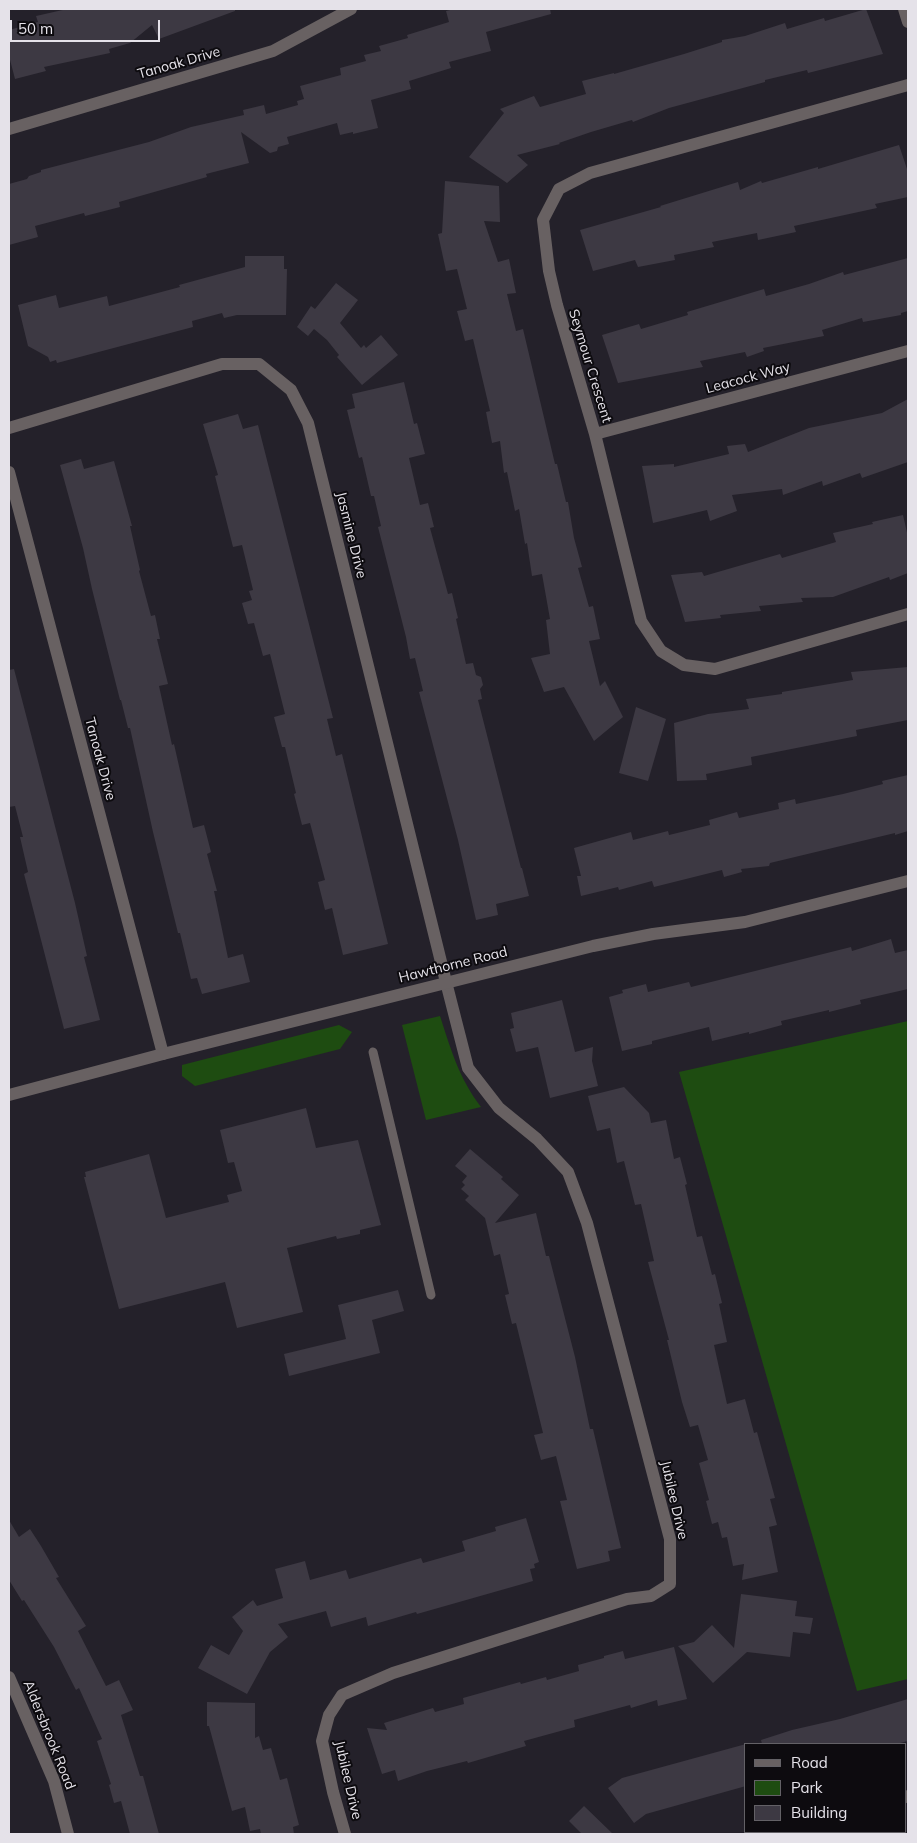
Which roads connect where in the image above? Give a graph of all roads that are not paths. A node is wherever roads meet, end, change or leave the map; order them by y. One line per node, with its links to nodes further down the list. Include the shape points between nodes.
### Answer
1 (351, 9): 5 (street, Tanoak Drive, via 273,51)
2 (904, 9): 3 (street)
3 (908, 22)
4 (908, 85): 8 (street, Seymour Crescent, via 590,173 559,189 543,220 549,271)
5 (9, 129)
6 (908, 351): 8 (street, Leacock Way)
7 (9, 428): 12 (street, Jasmine Drive, via 222,364 259,364 291,390 308,423)
8 (595, 434): 10 (street, Seymour Crescent, via 642,620 660,651 684,665 715,669)
9 (9, 472): 14 (street, Tanoak Drive)
10 (908, 614)
11 (908, 881): 12 (street, Hawthorne Road, via 745,922 593,946)
12 (446, 982): 14 (street, Hawthorne Road); 19 (street, Jubilee Drive, via 468,1068 499,1108 568,1172 584,1215 670,1539 670,1584 651,1596 627,1599 393,1673 342,1695 329,1715 322,1741)
13 (373, 1052): 16 (lane)
14 (163, 1054): 15 (street, Hawthorne Road)
15 (9, 1095)
16 (431, 1295)
17 (9, 1677): 18 (street, Aldersbrook Road, via 54,1781)
18 (68, 1834)
19 (345, 1834)

